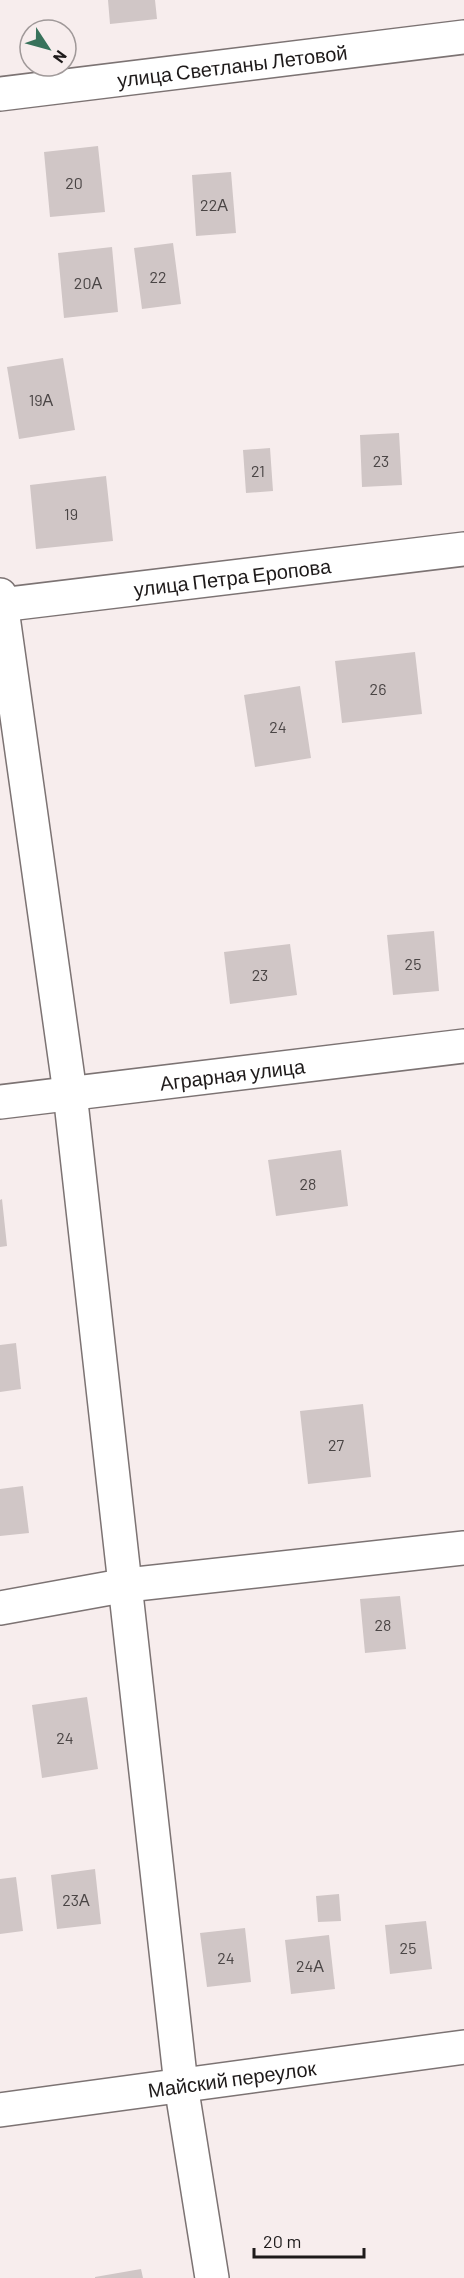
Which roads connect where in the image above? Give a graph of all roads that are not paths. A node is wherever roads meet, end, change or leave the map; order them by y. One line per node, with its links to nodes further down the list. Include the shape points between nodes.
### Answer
1 (464, 37): 2 (street, улица Светланы Летовой)
2 (0, 94)
3 (464, 549): 4 (street, улица Петра Еропова)
4 (0, 602): 6 (street)
5 (464, 1046): 6 (street, Аграрная улица)
6 (70, 1093): 7 (street, Аграрная улица); 9 (street)
7 (0, 1102)
8 (464, 1548): 9 (street)
9 (126, 1585): 10 (street); 12 (street)
10 (0, 1608)
11 (464, 2047): 12 (street, Майский переулок)
12 (181, 2085): 13 (street, Майский переулок); 14 (street)
13 (0, 2110)
14 (212, 2278)

